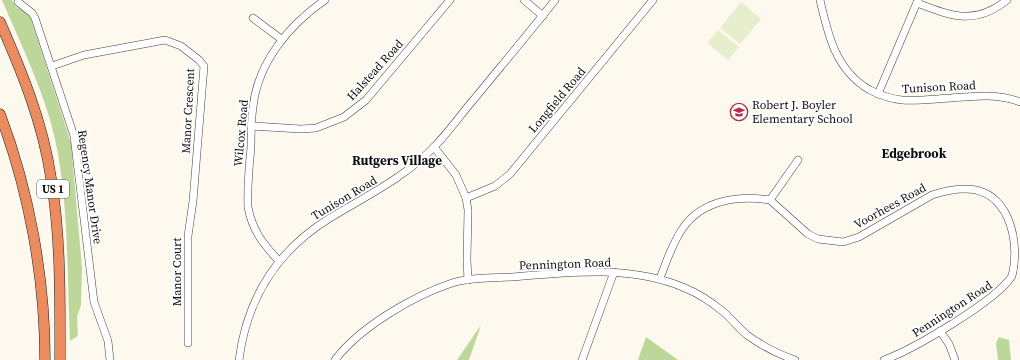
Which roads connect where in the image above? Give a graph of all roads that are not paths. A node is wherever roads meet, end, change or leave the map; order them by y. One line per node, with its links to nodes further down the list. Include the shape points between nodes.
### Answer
1 (325, 0): 13 (street, Wilcox Road)
2 (450, 0): 18 (street, Halstead Road, via 366,100 344,118 316,128)
3 (524, 0): 10 (street)
4 (556, 0): 10 (street, Tunison Road)
5 (653, 0): 21 (street, Longfield Road, via 510,174 495,186)
6 (820, 0): 15 (street, Tunison Road, via 832,44 842,65 857,81)
7 (1006, 0): 8 (street, via 989,11 967,17 946,15)
8 (918, 1): 15 (street)
9 (18, 2): 14 (street, Regency Manor Drive, via 35,18)
10 (542, 16): 19 (street, Tunison Road)
11 (253, 18): 13 (street)
12 (1, 25): 33 (highway, US 1, via 37,115 51,177 58,239)
13 (281, 39): 18 (street, Wilcox Road, via 267,63 258,86)
14 (52, 66): 23 (street, Manor Crescent, via 84,55 165,40 181,46 199,60 204,66); 34 (street, Regency Manor Drive, via 74,136 94,302 108,341)
15 (878, 94): 16 (street, Tunison Road, via 901,100 977,95 997,96)
16 (1020, 102)
17 (0, 114): 32 (highway, US 1, via 18,168 30,222 41,287)
18 (252, 126): 25 (street, Wilcox Road, via 247,196 250,218 257,236)
19 (434, 147): 21 (street, via 456,175); 25 (street, Tunison Road, via 388,185 313,229)
20 (798, 160): 22 (street)
21 (466, 198): 28 (street)
22 (770, 200): 24 (street, Voorhees Road, via 808,234 843,242 859,237 932,195 953,189 966,188 990,195 998,200); 27 (street, via 731,200 698,212 676,239)
23 (193, 201): 30 (street, Manor Court, via 188,236)
24 (1010, 215): 29 (street, Pennington Road, via 1015,227 1019,252 1012,275 995,295)
25 (279, 261): 35 (street, Tunison Road, via 250,310)
26 (614, 272): 27 (street, Pennington Road); 28 (street, Pennington Road); 37 (street)
27 (660, 278): 31 (street, Pennington Road, via 700,296 725,314 746,334)
28 (468, 280): 36 (street, Pennington Road, via 440,288 372,324 346,346)
29 (940, 331): 39 (street, Pennington Road); 40 (street, via 949,344)
30 (188, 343)
31 (784, 358): 38 (street, Pennington Road)
32 (45, 360)
33 (60, 360)
34 (110, 360)
35 (239, 360)
36 (335, 360)
37 (582, 360)
38 (795, 360)
39 (884, 360)
40 (955, 360)

